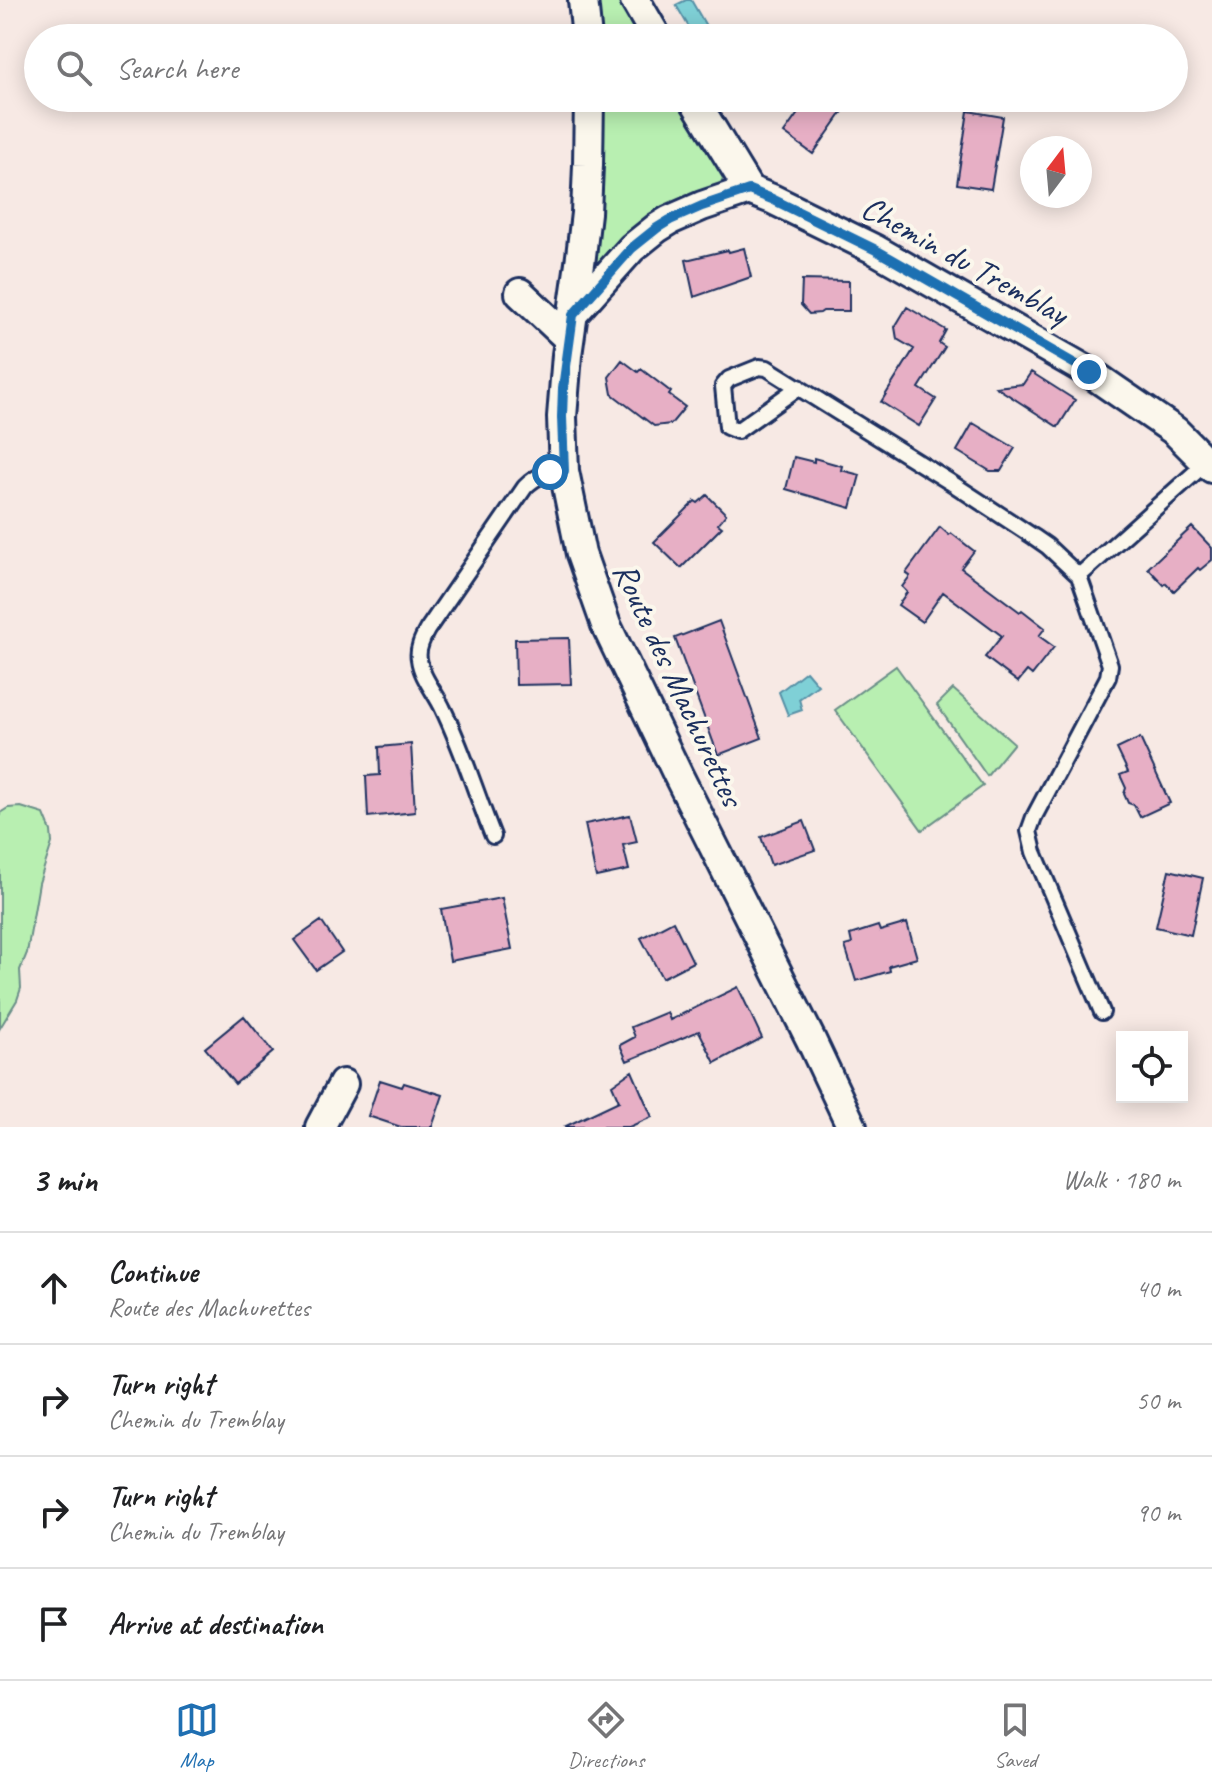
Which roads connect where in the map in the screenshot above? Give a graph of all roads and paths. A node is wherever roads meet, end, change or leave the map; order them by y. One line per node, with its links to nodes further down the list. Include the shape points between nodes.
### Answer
1 (583, 0): 3 (street)
2 (635, 0): 4 (street)
3 (586, 24)
4 (649, 24)
5 (589, 112): 9 (street, Route des Machurettes, via 586,213)
6 (702, 112): 7 (street)
7 (749, 190): 9 (street, via 657,228 632,248); 11 (street, Chemin du Tremblay, via 874,249 1042,344 1135,402)
8 (520, 293): 9 (street)
9 (571, 327): 12 (street, Route des Machurettes, via 563,388)
10 (799, 387): 10 (lane, via 759,367 729,379 723,386 727,427 737,431); 13 (lane, via 1034,537)
11 (1210, 465): 13 (lane)
12 (564, 471): 14 (lane, via 539,476 525,487 427,630 419,650 424,675 467,764); 18 (street, Route des Machurettes, via 581,554 606,625)
13 (1079, 576): 15 (lane, via 1110,665 1108,677 1029,831)
14 (493, 836)
15 (1102, 1012)
16 (343, 1084): 17 (street)
17 (320, 1127)
18 (852, 1127)

